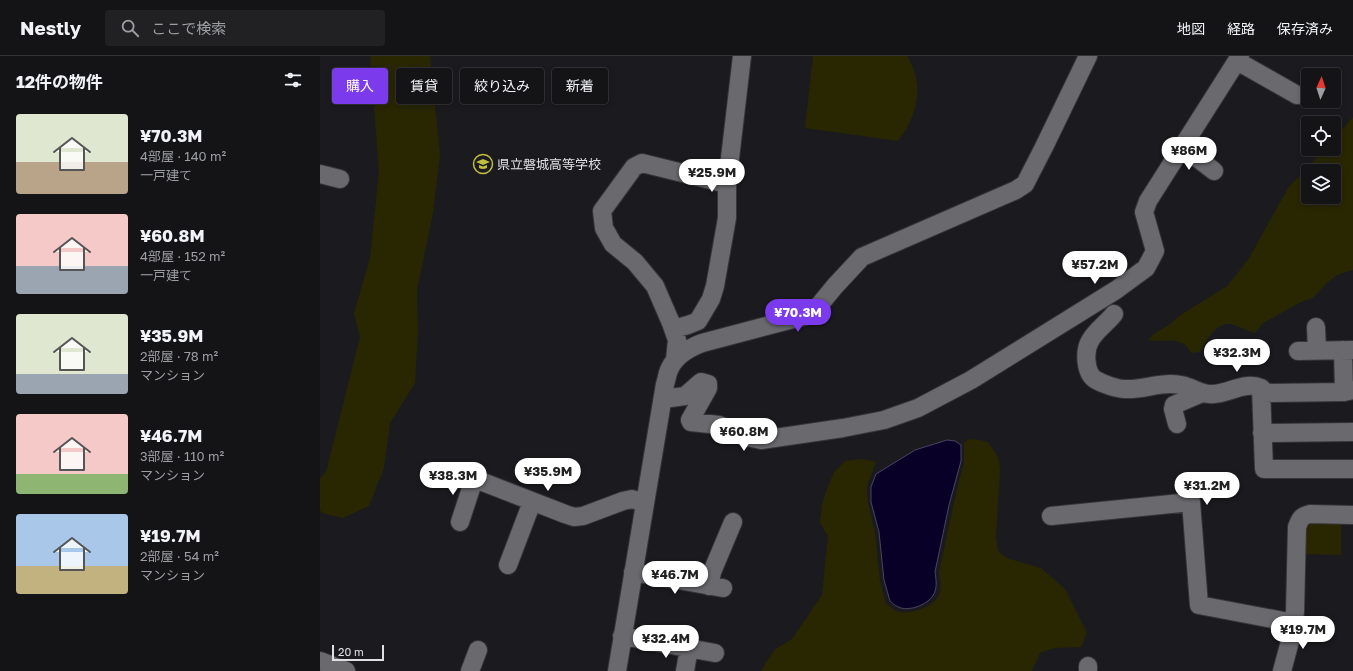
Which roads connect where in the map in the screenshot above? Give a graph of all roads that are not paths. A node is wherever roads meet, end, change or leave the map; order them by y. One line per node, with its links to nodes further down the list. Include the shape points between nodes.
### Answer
1 (742, 56): 9 (street)
2 (1088, 56): 16 (street, via 1025,184 862,258 812,314 702,343 687,349)
3 (1238, 58): 4 (street); 5 (street)
4 (1297, 95)
5 (1183, 148): 6 (street); 20 (street, via 1148,201 1144,212 1155,251 1146,268 1116,290 971,380 918,408 884,420 761,440 743,436 719,425 691,422 708,388 705,382 701,382 685,396)
6 (1214, 171)
7 (320, 174): 8 (street)
8 (340, 179)
9 (727, 184): 12 (street, via 727,218 716,286 698,321); 12 (street, via 642,163 634,167 602,211 604,228 613,244 635,262 655,286)
10 (1114, 314): 19 (street, via 1090,341 1086,352 1086,363 1092,377 1115,388 1137,389 1170,384 1187,386)
11 (1316, 327): 15 (street)
12 (673, 329): 16 (street, via 677,340)
13 (1348, 350): 15 (street); 17 (street)
14 (1298, 351): 15 (street)
15 (1317, 351)
16 (676, 360): 20 (street, via 670,368)
17 (1349, 391): 18 (street)
18 (1261, 393): 19 (street, via 1261,388 1255,385 1214,394); 23 (street)
19 (1202, 394): 21 (street, via 1174,405)
20 (663, 399): 28 (street)
21 (1177, 424)
22 (1353, 432): 23 (street)
23 (1262, 433): 24 (street, via 1264,469)
24 (1353, 469)
25 (447, 474): 26 (street)
26 (474, 479): 27 (street); 31 (street)
27 (532, 502): 28 (street, via 574,517 632,499); 33 (street)
28 (645, 503): 34 (street)
29 (1353, 515): 35 (street, via 1310,514 1300,519 1297,527)
30 (1051, 516): 35 (street, via 1191,502 1199,605)
31 (460, 522)
32 (733, 522): 34 (street, via 712,572 716,587)
33 (508, 565)
34 (633, 572): 36 (street)
35 (1294, 623): 45 (street)
36 (622, 636): 37 (street); 43 (street)
37 (689, 648): 39 (street); 44 (street)
38 (478, 650): 42 (street)
39 (715, 653)
40 (320, 661): 41 (street)
41 (346, 671)
42 (470, 671)
43 (617, 671)
44 (685, 671)
45 (1282, 671)

